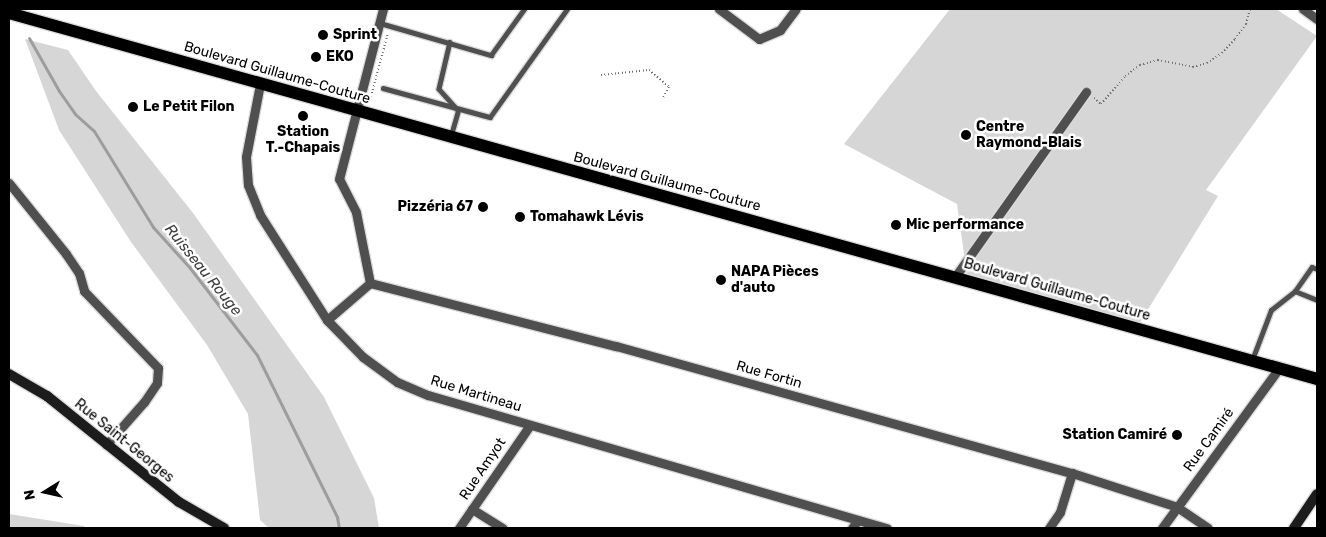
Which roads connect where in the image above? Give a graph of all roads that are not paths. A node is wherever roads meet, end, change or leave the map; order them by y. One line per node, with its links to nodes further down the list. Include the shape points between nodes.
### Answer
1 (383, 9): 9 (street)
2 (524, 9): 10 (lane, via 491,54)
3 (566, 9): 14 (lane, via 490,117)
4 (718, 9): 5 (street, via 759,39 780,30)
5 (796, 9)
6 (1303, 9): 8 (street)
7 (9, 13): 11 (main road, Boulevard Guillaume-Couture)
8 (1317, 19)
9 (380, 23): 10 (lane); 15 (street)
10 (450, 42): 14 (lane, via 439,89)
11 (260, 84): 15 (main road, Boulevard Guillaume-Couture); 23 (street, Rue Martineau, via 246,157 248,185 260,215)
12 (382, 88): 14 (lane)
13 (1086, 92): 19 (street)
14 (458, 110): 16 (lane)
15 (358, 112): 16 (main road, Boulevard Guillaume-Couture); 20 (street, via 339,178 356,212)
16 (451, 137): 19 (main road, Boulevard Guillaume-Couture)
17 (9, 184): 29 (street, via 66,254 79,273 84,291 158,368 157,382 144,402)
18 (1317, 269): 21 (lane, via 1312,267)
19 (955, 277): 24 (main road, Boulevard Guillaume-Couture)
20 (370, 283): 23 (street); 30 (street, Rue Fortin, via 616,346)
21 (1295, 292): 22 (lane); 24 (lane, via 1271,310)
22 (1317, 300)
23 (327, 320): 28 (street, Rue Martineau, via 363,357 397,382 428,395)
24 (1252, 361): 25 (main road, Boulevard Guillaume-Couture)
25 (1279, 368): 27 (main road, Boulevard Guillaume-Couture); 32 (street, Rue Camiré)
26 (9, 374): 29 (street, Rue Saint-Georges, via 47,396)
27 (1317, 379)
28 (530, 425): 33 (street, Rue Amyot); 34 (street, Rue Martineau)
29 (106, 445): 35 (street, Rue Saint-Georges, via 179,502)
30 (1072, 474): 32 (street, Rue Fortin); 40 (street, via 1060,512)
31 (1317, 494): 43 (street)
32 (1177, 507): 41 (street, Rue Camiré); 42 (street, Rue Fortin)
33 (472, 509): 36 (street, Rue Amyot); 37 (street)
34 (858, 520): 38 (street); 39 (street, Rue Martineau)
35 (224, 528)
36 (459, 528)
37 (503, 528)
38 (852, 528)
39 (887, 528)
40 (1049, 528)
41 (1162, 528)
42 (1208, 528)
43 (1294, 528)

